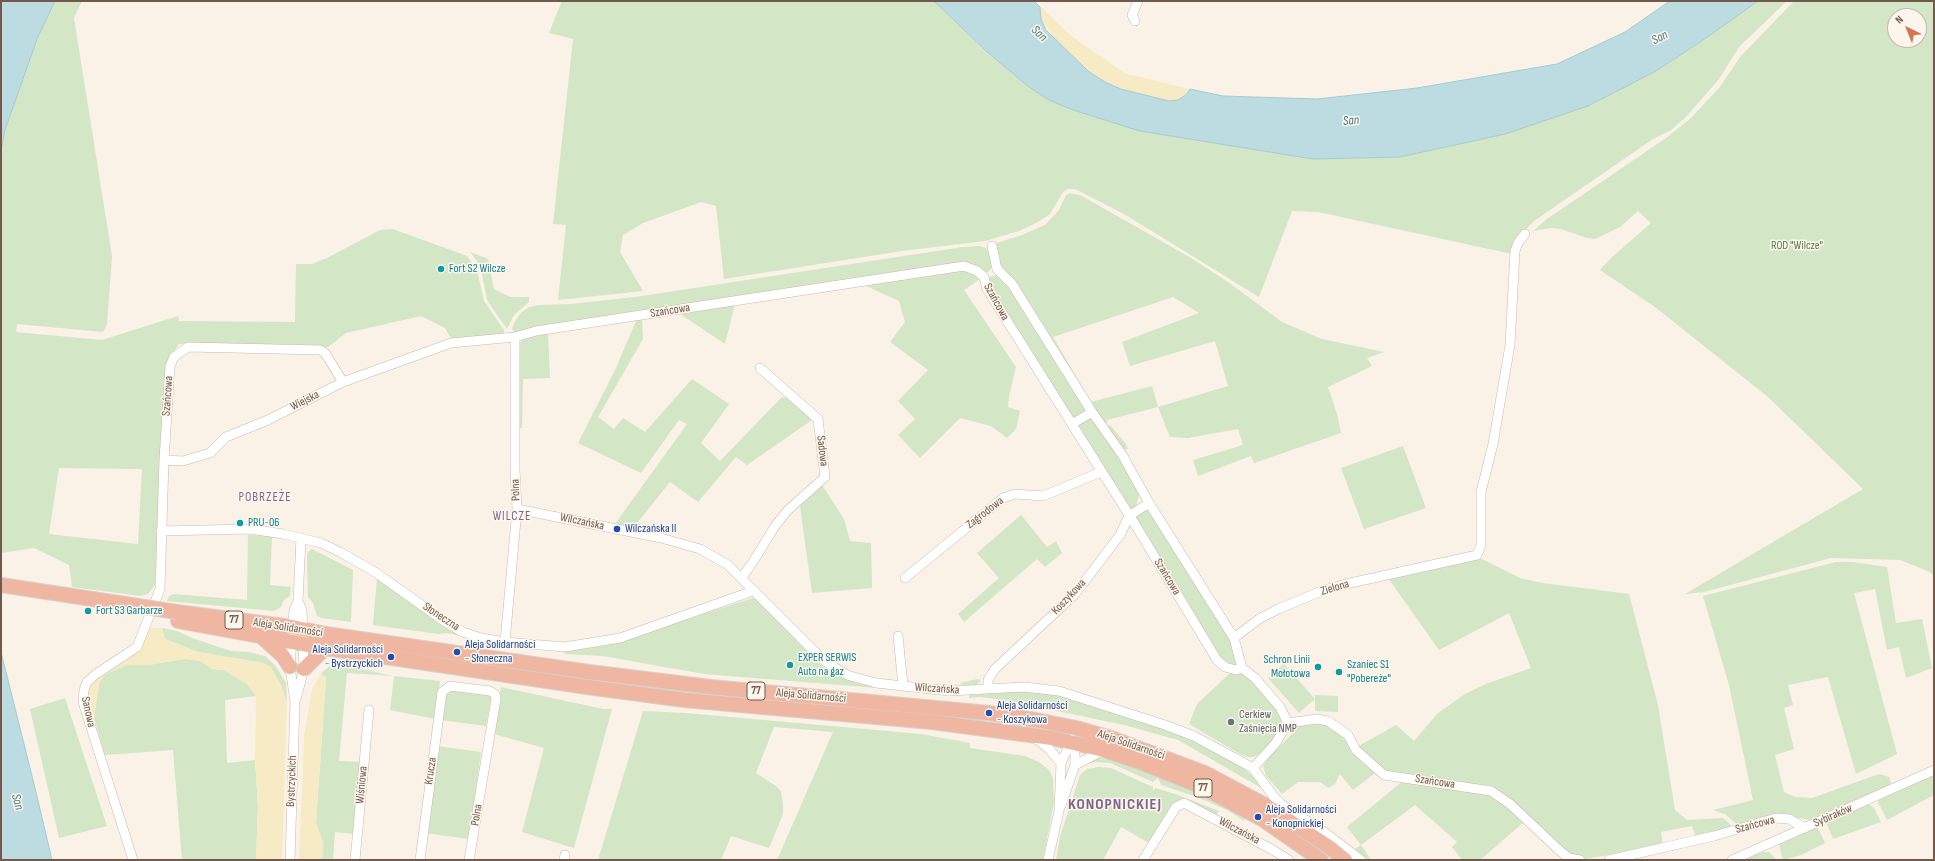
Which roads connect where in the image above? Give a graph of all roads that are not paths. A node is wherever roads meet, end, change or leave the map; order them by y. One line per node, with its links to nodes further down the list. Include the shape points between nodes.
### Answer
1 (1138, 1): 2 (street, via 1132,15)
2 (1135, 21)
3 (1525, 234): 30 (street, Zielona, via 1514,251 1510,345 1493,444 1481,492 1481,546 1477,554 1324,590 1278,608)
4 (992, 246): 5 (street)
5 (997, 270): 6 (street); 11 (street, Szańcowa, via 1012,284)
6 (984, 277): 7 (street, Szańcowa, via 964,266); 12 (street, Szańcowa, via 987,289)
7 (515, 337): 8 (street, Szańcowa); 16 (street, Polna)
8 (451, 343): 10 (street, Wiejska)
9 (760, 368): 20 (street, Sadowa, via 818,419 825,477 788,510)
10 (343, 382): 13 (street, Wiejska, via 268,420 226,437 210,453 183,461); 13 (street, Szańcowa, via 325,353 320,350 188,347 174,356 170,366)
11 (1092, 412): 12 (street); 15 (street, Szańcowa, via 1123,456)
12 (1072, 424): 14 (street, Szańcowa)
13 (164, 460): 18 (street, Szańcowa)
14 (1102, 472): 17 (street, Szańcowa); 21 (street, Zagrodowa, via 1043,496 1015,494 1003,498)
15 (1149, 503): 17 (street); 30 (street, Szańcowa)
16 (517, 509): 20 (street, WiIczańska, via 685,544 714,556); 31 (street, Polna)
17 (1129, 516): 34 (street, Szańcowa, via 1217,660 1236,670); 36 (street, Koszykowa, via 1120,535 1075,594 995,669 988,680)
18 (161, 531): 19 (street, Słoneczna, via 250,529); 23 (street, Szańcowa)
19 (301, 538): 27 (street, via 298,601 302,610); 31 (street, Słoneczna, via 320,543 359,561 463,632)
20 (742, 577): 24 (street, WiIczańska)
21 (905, 578)
22 (1, 585): 26 (highway, 77, bridge)
23 (160, 589): 51 (street, Sanowa, via 137,647 96,674 87,682 84,690 83,702)
24 (753, 592): 31 (street, Słoneczna, via 620,638 565,647); 35 (street, WiIczańska, via 822,660 834,668 847,675 869,681)
25 (1, 594): 26 (highway, 77)
26 (176, 617): 27 (highway, Aleja Solidarności / 77); 29 (highway, Aleja Solidarności / 77)
27 (297, 636): 29 (highway, Aleja Solidarności / 77); 32 (highway, Aleja Solidarności / 77); 33 (street); 33 (street); 41 (highway, Aleja Solidarności / 77, via 682,684 942,708 1036,720)
28 (898, 636): 35 (street)
29 (263, 638): 33 (highway)
30 (1234, 638): 34 (street)
31 (505, 642)
32 (324, 648): 33 (highway); 42 (highway, Aleja Solidarności / 77, via 684,700 932,722)
33 (297, 668): 38 (street); 38 (street)
34 (1242, 668): 40 (street, Szańcowa, via 1280,707)
35 (903, 686): 36 (street, WiIczańska, via 949,691)
36 (988, 689): 47 (street, WiIczańska, via 1038,688 1073,694 1194,736)
37 (496, 699): 54 (street, Krucza, via 495,694 490,691 450,686 442,692); 55 (street, Polna)
38 (295, 702): 52 (street, Bystrzyckich)
39 (369, 710): 53 (street, Wiśniowa)
40 (1288, 723): 47 (street, via 1275,744); 62 (street, Szańcowa, via 1317,719 1328,721 1348,735 1362,755 1384,775 1492,791 1510,804 1569,858)
41 (1076, 728): 43 (street); 60 (highway, Aleja Solidarności / 77, via 1111,738 1205,773 1265,805)
42 (1033, 736): 43 (highway, Aleja Solidarności / 77); 45 (street)
43 (1072, 742): 44 (highway, Aleja Solidarności / 77); 45 (street); 46 (street)
44 (1104, 750): 46 (street); 59 (highway, Aleja Solidarności / 77, via 1200,786 1262,819)
45 (1061, 763): 49 (street)
46 (1075, 765): 49 (street)
47 (1253, 768): 61 (street, WiIczańska, via 1281,804 1324,831)
48 (1934, 770): 50 (street, Sybiraków)
49 (1059, 811): 56 (street)
50 (1805, 828): 63 (street, Szańcowa, via 1796,821 1776,818 1714,836); 64 (street, Sybiraków)
51 (133, 860)
52 (290, 860)
53 (356, 860)
54 (420, 860)
55 (470, 860)
56 (1048, 860)
57 (1143, 860): 58 (street, Wilczańska, via 1180,804 1188,804)
58 (1289, 860)
59 (1321, 860)
60 (1345, 860)
61 (1361, 860)
62 (1580, 860)
63 (1609, 860)
64 (1732, 860)

